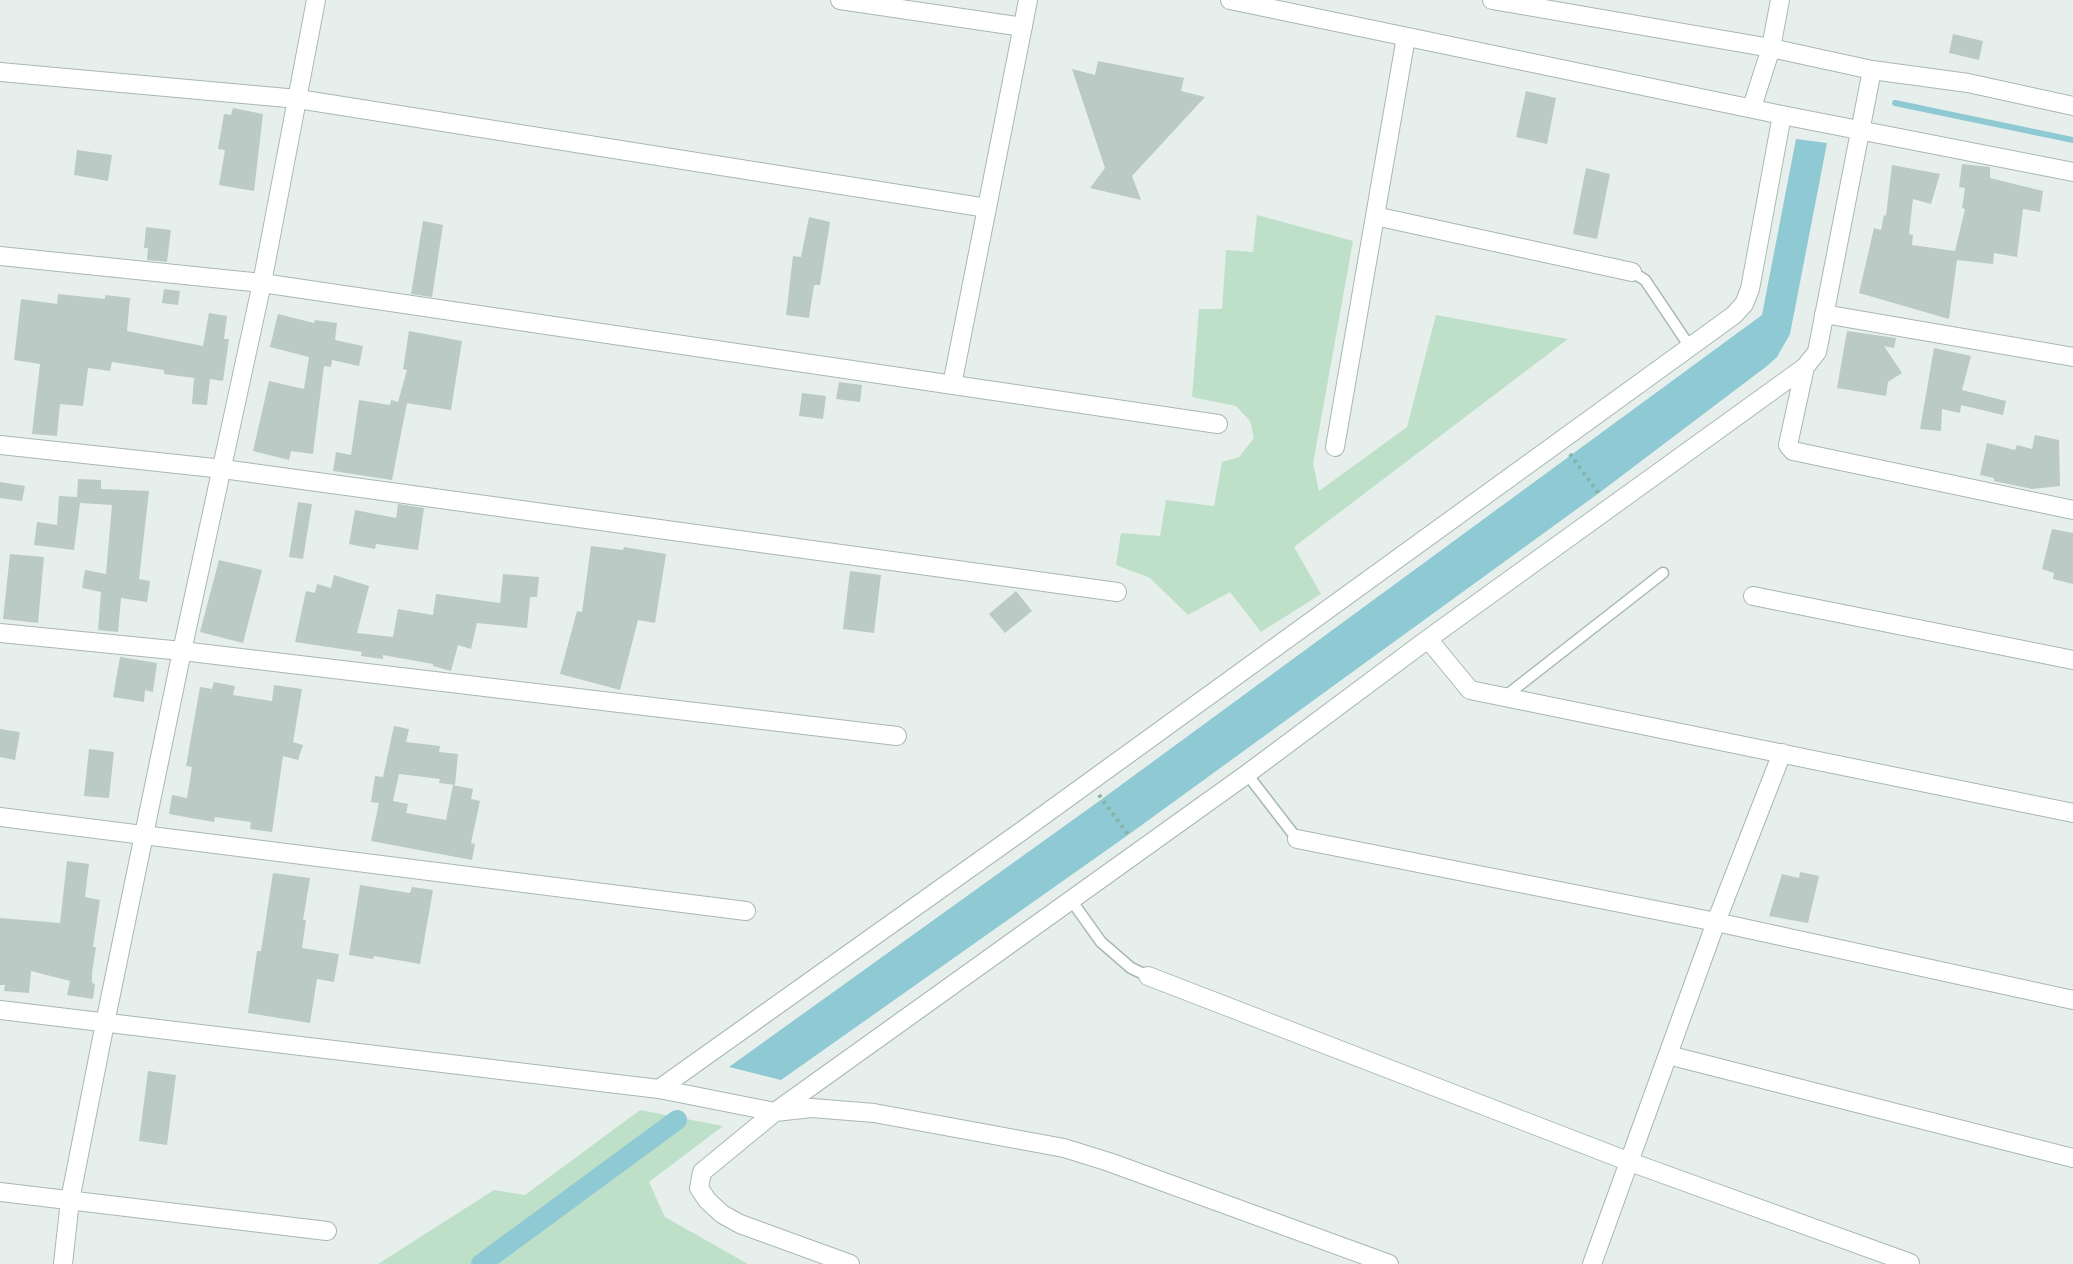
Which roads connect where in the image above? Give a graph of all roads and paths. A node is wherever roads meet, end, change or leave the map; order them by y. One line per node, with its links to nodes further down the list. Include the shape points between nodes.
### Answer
1 (316, 0): 13 (street)
2 (840, 0): 7 (street)
3 (1028, 0): 8 (street)
4 (1230, 0): 9 (street)
5 (1492, 0): 10 (street)
6 (1780, 0): 10 (street)
7 (943, 8): 8 (street)
8 (1023, 27): 19 (street)
9 (1406, 37): 15 (street); 20 (street)
10 (1771, 48): 11 (street); 15 (street)
11 (1872, 70): 14 (street, via 1968,83); 17 (street)
12 (0, 72): 13 (street)
13 (298, 99): 19 (street); 23 (street)
14 (2073, 106)
15 (1752, 107): 16 (street)
16 (1782, 115): 17 (street); 25 (street, via 1750,289 1734,315)
17 (1859, 130): 18 (street); 24 (street)
18 (2073, 172)
19 (987, 208): 28 (street)
20 (1375, 216): 22 (street); 31 (street)
21 (0, 256): 23 (street)
22 (1632, 272): 25 (lane, via 1646,280)
23 (262, 283): 28 (street); 33 (street)
24 (1824, 314): 26 (street); 27 (street, via 1818,352)
25 (1690, 347): 61 (street)
26 (2073, 357)
27 (1805, 367): 35 (street, via 1788,445 1794,451); 40 (street)
28 (952, 385): 29 (street)
29 (1218, 424)
30 (0, 445): 33 (street)
31 (1335, 447)
32 (1571, 454): 34 (path)
33 (224, 469): 37 (street); 41 (street)
34 (1599, 493)
35 (2073, 510)
36 (1662, 573): 43 (lane)
37 (1117, 592)
38 (1753, 596): 42 (street)
39 (0, 633): 41 (street)
40 (1428, 639): 43 (street, via 1470,690); 46 (street)
41 (182, 651): 44 (street); 50 (street)
42 (2073, 660)
43 (1503, 698): 45 (street)
44 (897, 736)
45 (1782, 753): 48 (street); 55 (street)
46 (1247, 774): 52 (lane); 53 (street)
47 (1102, 799): 51 (path)
48 (2073, 813)
49 (0, 817): 50 (street)
50 (144, 835): 54 (street); 59 (street)
51 (1128, 835)
52 (1297, 839): 55 (street)
53 (1071, 900): 56 (lane, via 1101,942 1131,968); 62 (street)
54 (746, 911)
55 (1716, 922): 57 (street); 60 (street)
56 (1148, 976): 64 (street)
57 (2073, 999)
58 (0, 1010): 59 (street)
59 (105, 1023): 61 (street); 66 (street)
60 (1668, 1055): 63 (street); 64 (street)
61 (658, 1089): 62 (street)
62 (775, 1112): 70 (street, via 715,1158 702,1172 699,1188 722,1214 740,1224); 71 (street, via 812,1108 874,1113 1064,1148)
63 (2073, 1158)
64 (1630, 1162): 68 (street); 72 (street)
65 (0, 1192): 66 (street)
66 (70, 1200): 67 (street); 69 (street)
67 (327, 1231)
68 (1910, 1263)
69 (63, 1264)
70 (850, 1264)
71 (1389, 1264)
72 (1592, 1264)

